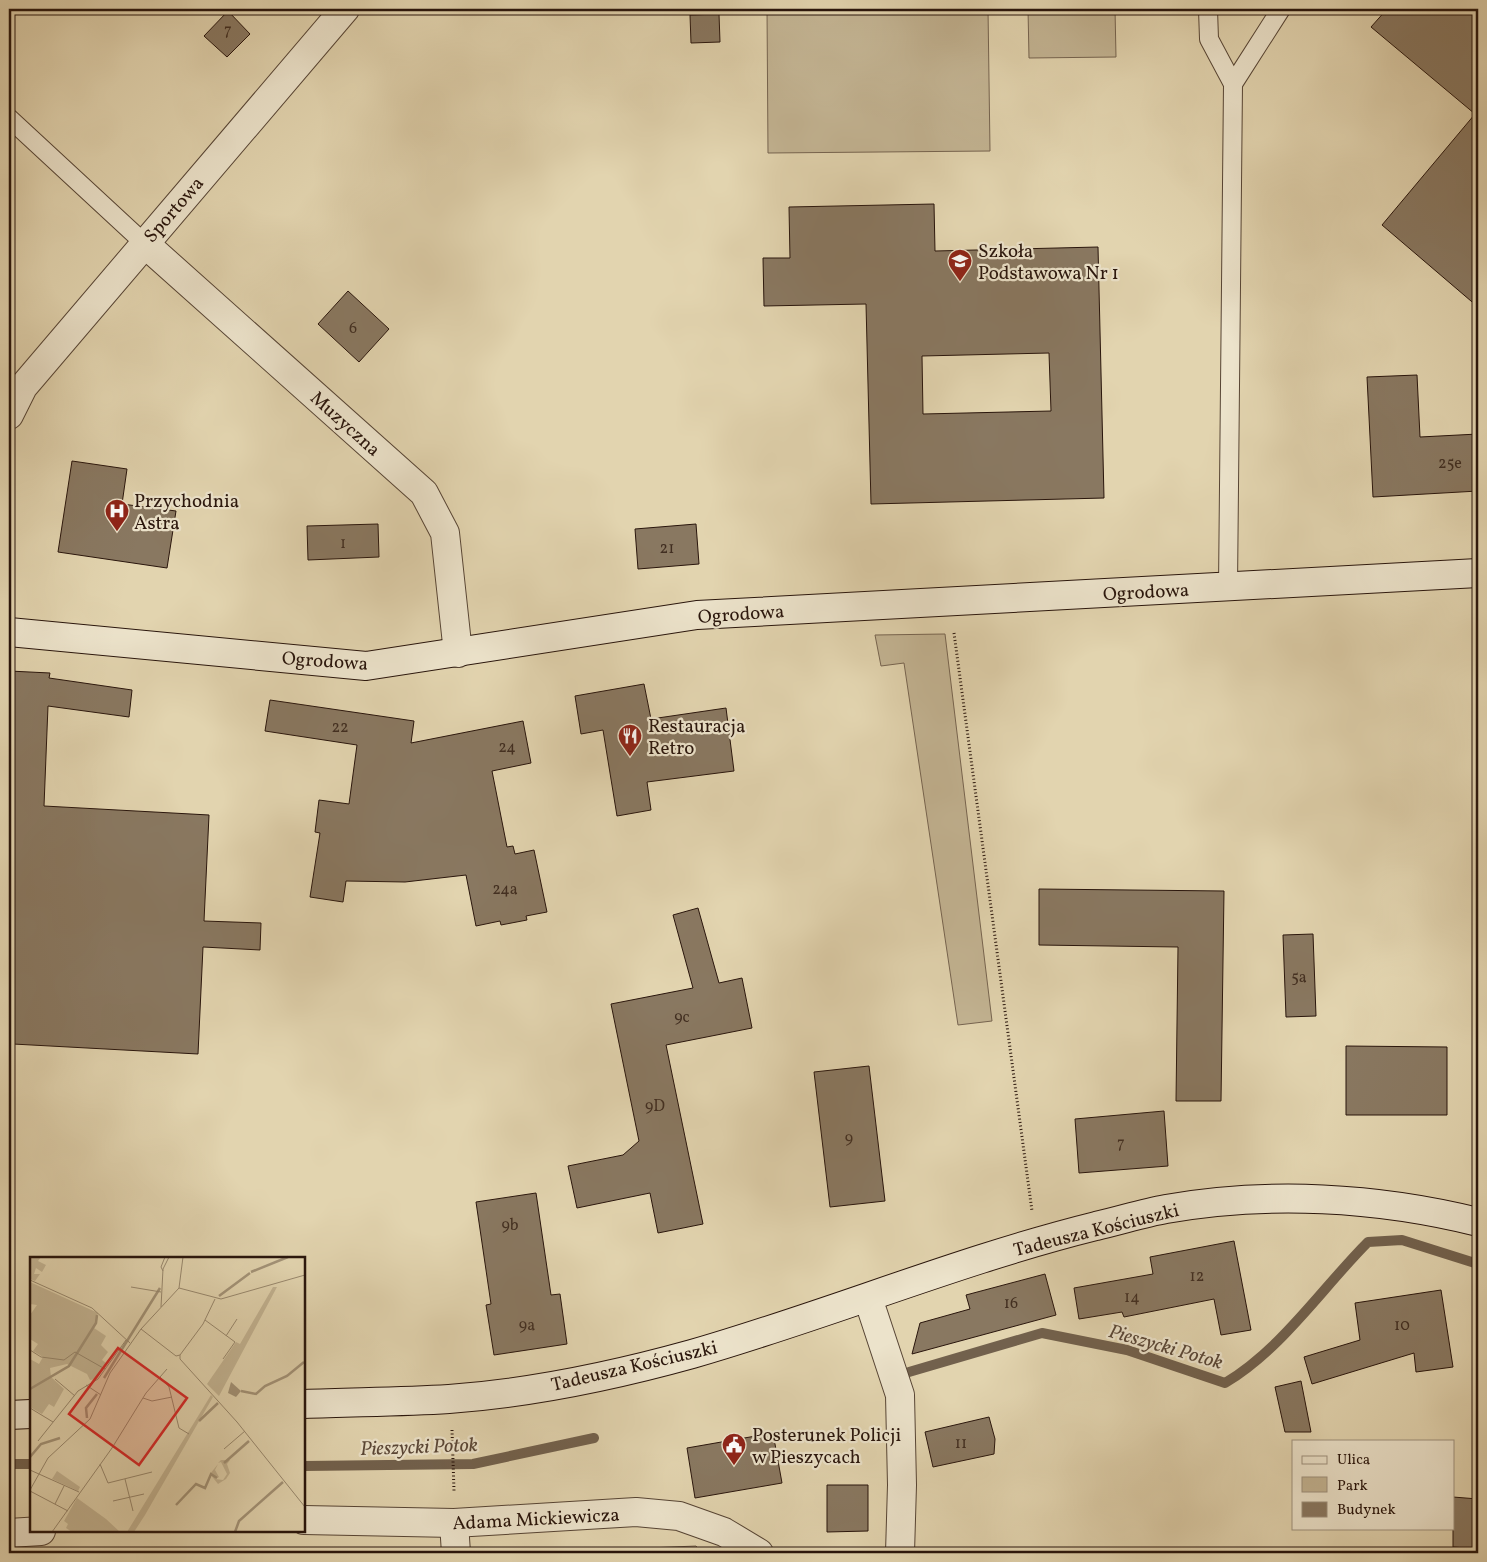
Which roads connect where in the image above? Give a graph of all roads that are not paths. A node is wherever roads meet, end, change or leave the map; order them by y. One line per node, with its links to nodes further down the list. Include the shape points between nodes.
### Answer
1 (345, 9): 6 (street, Sportowa)
2 (1208, 9): 4 (lane, via 1209,39)
3 (1281, 9): 4 (lane)
4 (1233, 84): 9 (lane)
5 (9, 118): 6 (lane)
6 (144, 243): 7 (street, Sportowa, via 23,387); 11 (street, Muzyczna, via 424,493 445,533)
7 (9, 415)
8 (1478, 573): 9 (street, Ogrodowa)
9 (1228, 587): 11 (street, Ogrodowa, via 697,615)
10 (9, 632): 11 (street, Ogrodowa, via 366,666)
11 (458, 653)
12 (1478, 1222): 13 (street, Tadeusza Kościuszki, via 1439,1213 1342,1200 1255,1200 1166,1209 1006,1251)
13 (868, 1298): 14 (street, Tadeusza Kościuszki, via 692,1354 573,1383 451,1399); 23 (street, via 900,1395)
14 (305, 1404)
15 (30, 1414): 16 (street)
16 (9, 1415)
17 (305, 1520): 18 (street, Adama Mickiewicza)
18 (454, 1523): 21 (street); 22 (street, Adama Mickiewicza, via 636,1512 679,1516 724,1532)
19 (30, 1532): 20 (street)
20 (9, 1533)
21 (456, 1553)
22 (759, 1553)
23 (900, 1553)

